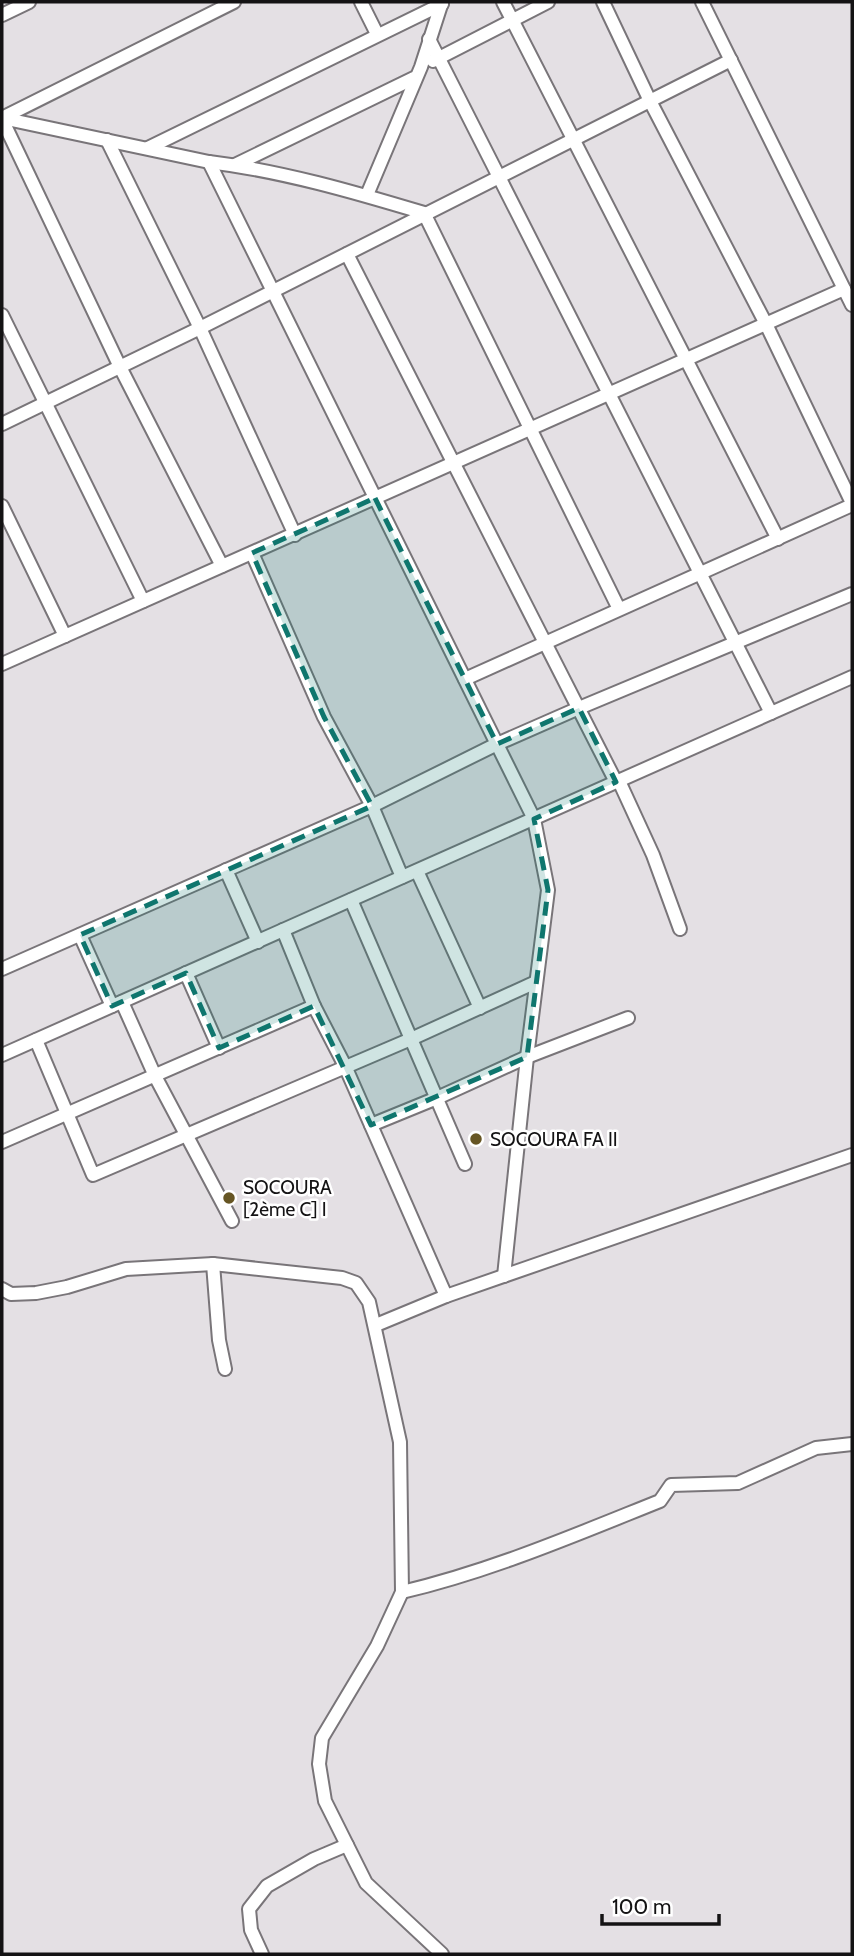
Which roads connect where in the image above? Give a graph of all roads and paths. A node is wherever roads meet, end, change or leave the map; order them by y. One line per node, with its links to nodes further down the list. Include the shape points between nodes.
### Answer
1 (29, 2): 9 (street)
2 (234, 2): 17 (street)
3 (361, 2): 11 (street)
4 (503, 2): 10 (street)
5 (548, 2): 10 (street)
6 (603, 2): 16 (street)
7 (702, 2): 14 (street)
8 (442, 3): 11 (street); 12 (street)
9 (2, 15)
10 (513, 19): 13 (street); 18 (street)
11 (377, 34): 20 (street)
12 (429, 39): 13 (street); 15 (street)
13 (438, 58): 15 (street); 23 (street)
14 (731, 60): 16 (street); 27 (street)
15 (417, 73): 22 (street); 24 (street)
16 (650, 101): 18 (street); 31 (street)
17 (2, 118): 19 (street); 34 (street)
18 (574, 139): 23 (street); 33 (street)
19 (107, 140): 20 (street); 32 (street)
20 (148, 148): 21 (street)
21 (209, 162): 22 (street); 28 (street)
22 (235, 165): 24 (street)
23 (499, 177): 25 (street); 35 (street)
24 (367, 195): 25 (street)
25 (424, 213): 26 (street); 38 (street)
26 (347, 254): 28 (street); 39 (street)
27 (844, 289): 29 (street); 31 (street)
28 (273, 290): 32 (street); 40 (street)
29 (852, 305)
30 (2, 315): 36 (street)
31 (766, 324): 33 (street); 41 (street)
32 (200, 328): 34 (street); 43 (street)
33 (687, 359): 35 (street); 44 (street)
34 (120, 367): 36 (street); 46 (street)
35 (609, 394): 38 (street); 47 (street)
36 (45, 403): 37 (street); 49 (street)
37 (2, 424)
38 (531, 429): 39 (street); 50 (street)
39 (454, 463): 40 (street); 53 (street)
40 (375, 498): 43 (street); 56 (street)
41 (852, 504): 44 (street)
42 (2, 506): 51 (street)
43 (295, 535): 45 (street)
44 (778, 539): 47 (street)
45 (252, 553): 46 (street); 61 (street, via 324,718)
46 (222, 566): 49 (street)
47 (700, 574): 50 (street); 52 (street)
48 (852, 594): 52 (street)
49 (143, 601): 51 (street)
50 (619, 609): 53 (street)
51 (65, 636): 54 (street)
52 (735, 642): 57 (street); 58 (street)
53 (545, 643): 56 (street); 57 (street)
54 (2, 664)
55 (852, 677): 58 (street)
56 (464, 679): 59 (street)
57 (579, 708): 59 (street); 60 (street)
58 (771, 713): 60 (street)
59 (496, 744): 61 (street); 62 (street)
60 (618, 782): 62 (street); 67 (street, via 653,855)
61 (372, 806): 63 (street); 65 (street)
62 (534, 819): 64 (street); 73 (street, via 548,890)
63 (226, 870): 69 (street); 70 (street)
64 (417, 871): 65 (street); 76 (street)
65 (402, 877): 66 (street)
66 (351, 900): 68 (street); 78 (street)
67 (680, 929)
68 (283, 930): 70 (street); 75 (street)
69 (80, 935): 71 (street); 74 (street)
70 (258, 942): 72 (street)
71 (2, 969)
72 (186, 973): 74 (street); 80 (street)
73 (536, 982): 76 (street); 82 (street)
74 (117, 1004): 79 (street); 84 (street)
75 (314, 1006): 80 (street); 83 (street)
76 (480, 1008): 78 (street)
77 (628, 1018): 82 (street)
78 (411, 1039): 83 (street); 85 (street)
79 (36, 1040): 81 (street); 86 (street)
80 (219, 1048): 84 (street)
81 (2, 1055)
82 (527, 1057): 85 (street); 94 (street)
83 (345, 1066): 87 (street); 88 (street)
84 (155, 1076): 86 (street); 88 (street)
85 (436, 1098): 87 (street); 91 (street)
86 (66, 1113): 88 (street, via 93,1175); 89 (street)
87 (371, 1125): 96 (street)
88 (185, 1135): 92 (street)
89 (2, 1142)
90 (852, 1155): 94 (street)
91 (465, 1164)
92 (232, 1221)
93 (213, 1264): 95 (street, via 126,1269 36,1293 11,1294); 97 (street, via 356,1283 369,1302); 98 (street)
94 (504, 1276): 96 (street)
95 (2, 1289)
96 (446, 1296): 97 (street)
97 (376, 1325): 100 (street, via 401,1452)
98 (225, 1369)
99 (852, 1444): 100 (street, via 816,1448 738,1483 671,1485 660,1501 512,1560)
100 (402, 1592): 101 (street, via 377,1646 322,1738 319,1764 325,1801)
101 (347, 1845): 102 (street, via 267,1886 248,1909); 103 (street, via 366,1883)
102 (262, 1954)
103 (442, 1954)

